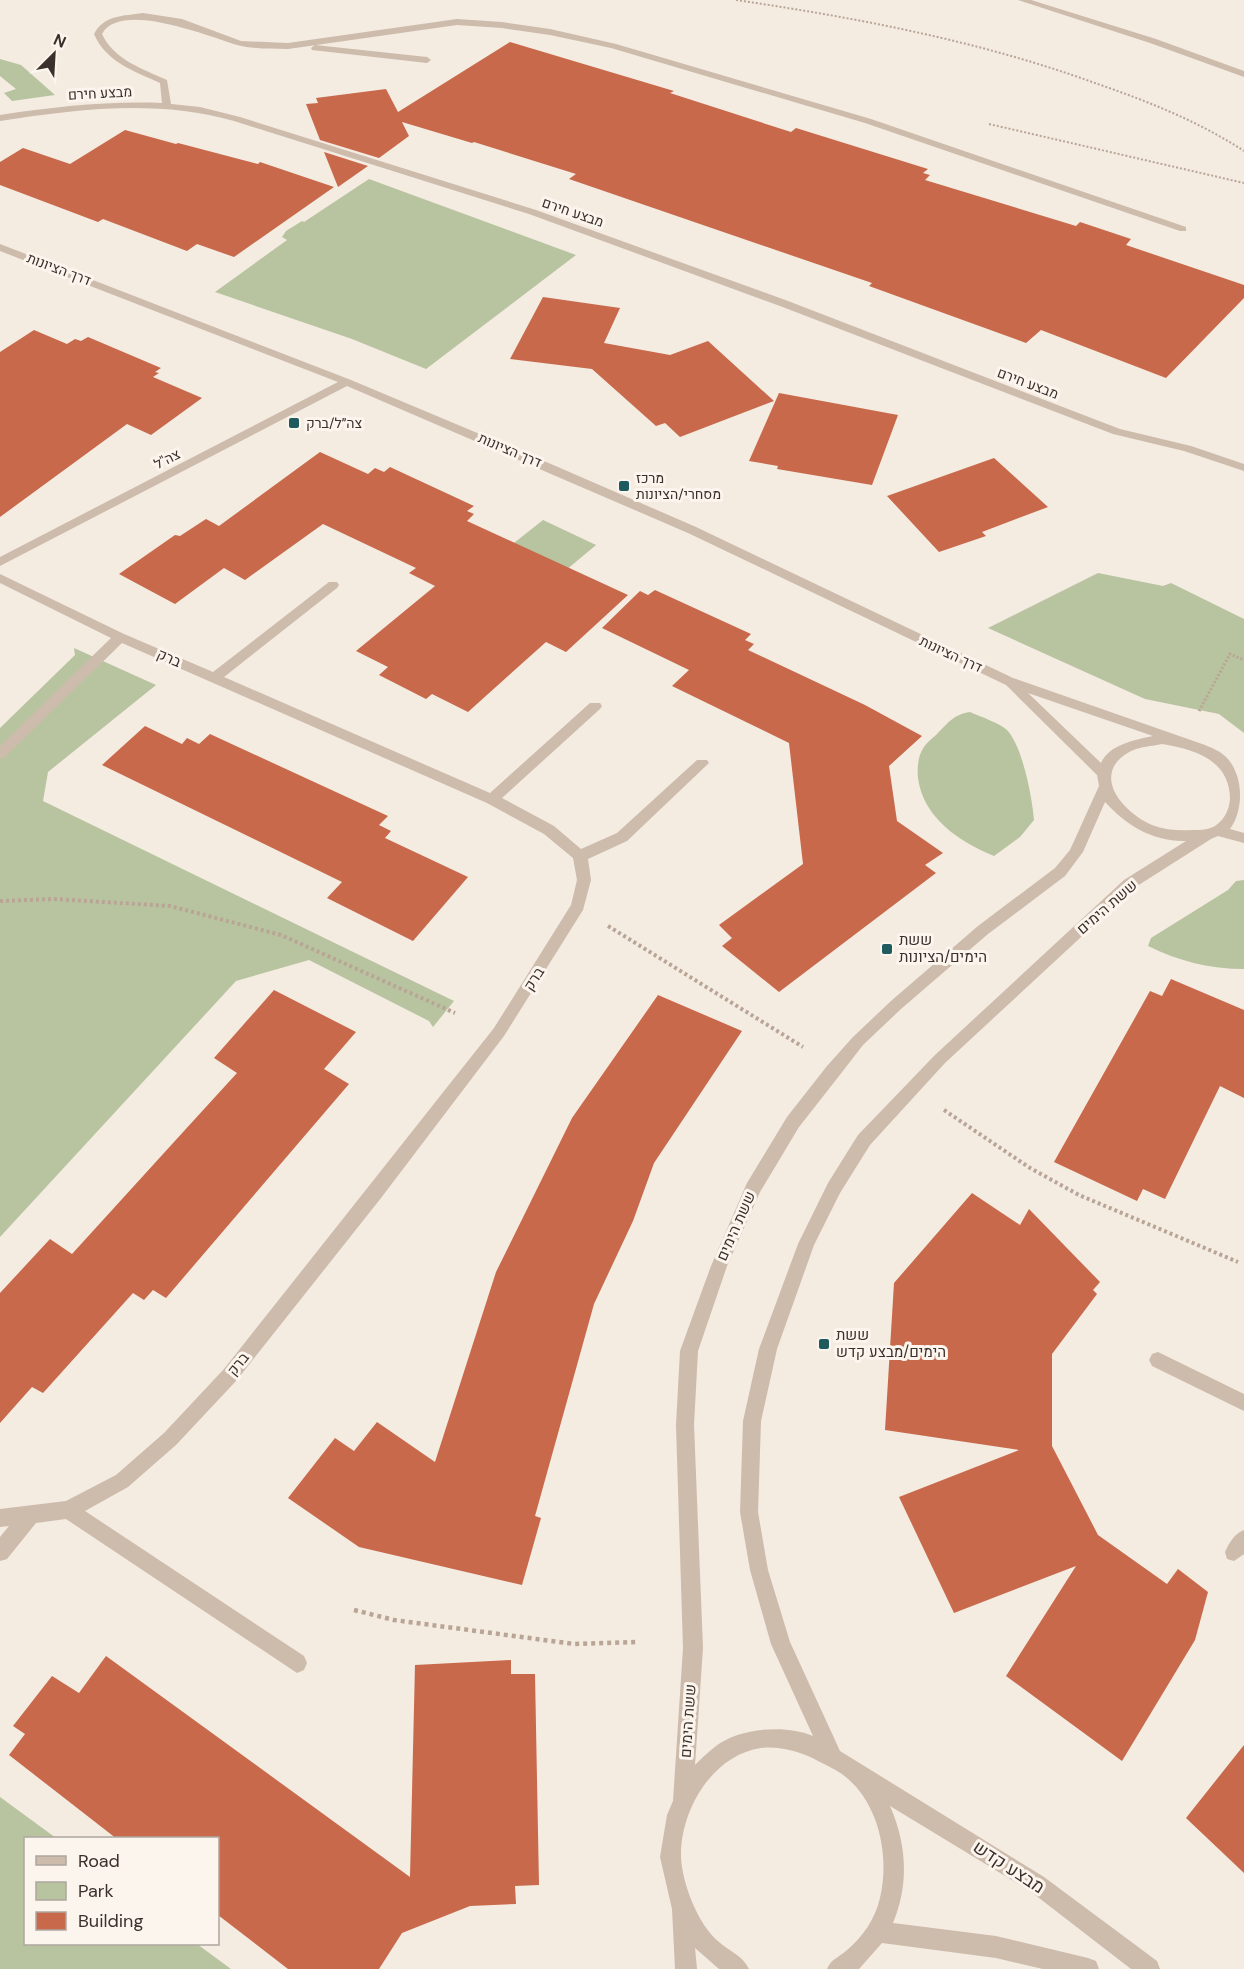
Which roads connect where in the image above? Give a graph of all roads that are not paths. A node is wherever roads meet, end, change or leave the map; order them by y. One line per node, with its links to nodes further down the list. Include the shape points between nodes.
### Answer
1 (1022, 0): 4 (street, via 1153,41)
2 (288, 46): 3 (street); 5 (street, via 240,43 179,21 143,16 115,19 102,26 98,34 101,43 118,58 164,82); 7 (street, via 457,22 550,32 613,46 868,121)
3 (427, 60)
4 (1244, 75)
5 (167, 106): 6 (street, מבצע חירם, via 109,104); 10 (street, מבצע חירם, via 220,114 498,201 706,273 1117,432 1187,448)
6 (0, 118)
7 (1183, 230)
8 (0, 247): 9 (street, דרך הציונות)
9 (347, 382): 11 (street, צה"ל); 16 (street, דרך הציונות, via 692,530)
10 (1244, 468)
11 (0, 562)
12 (0, 578): 14 (street, ברק)
13 (333, 585): 15 (street)
14 (120, 637): 15 (street, ברק); 19 (street)
15 (214, 678): 24 (street, ברק)
16 (1008, 681): 18 (street, דרך הציונות); 23 (street, דרך הציונות)
17 (595, 706): 24 (street)
18 (1184, 742): 20 (street); 23 (street, via 1140,741 1121,748 1109,759)
19 (0, 754)
20 (1223, 761): 22 (street); 25 (street, via 1242,790 1241,806 1235,819)
21 (702, 763): 27 (street, via 622,837)
22 (1244, 778)
23 (1104, 780): 25 (street, via 1112,804 1144,828 1175,836); 37 (street, ששת הימים, via 1076,852 1060,872 983,930 896,1005 833,1071 793,1122 753,1188 719,1266 689,1351 685,1425 693,1648)
24 (492, 799): 27 (street, ברק, via 549,830)
25 (1212, 833): 26 (street); 35 (street, ששת הימים, via 1129,884 940,1059 864,1140 806,1244 768,1348 752,1421 749,1512 759,1570 781,1644)
26 (1244, 838)
27 (580, 856): 30 (street, ברק, via 584,880 578,906 543,964 499,1032 375,1194 230,1375 170,1439 122,1481)
28 (1158, 1360): 29 (street)
29 (1244, 1402)
30 (68, 1510): 31 (street, ברק); 34 (street)
31 (31, 1514): 32 (street, ברק); 33 (street)
32 (0, 1518)
33 (0, 1552)
34 (297, 1663)
35 (830, 1752): 36 (street); 37 (street, via 794,1738 760,1738 729,1748 702,1769)
36 (860, 1776): 39 (street, via 883,1811 895,1850 894,1892); 44 (street, מבצע קדש, via 1037,1884)
37 (682, 1798): 38 (street, via 671,1833 671,1872)
38 (682, 1909): 40 (street); 41 (street, via 706,1945)
39 (879, 1932): 42 (street, via 853,1962); 43 (street, via 996,1947)
40 (686, 1969)
41 (738, 1969)
42 (838, 1969)
43 (1088, 1969)
44 (1149, 1969)

